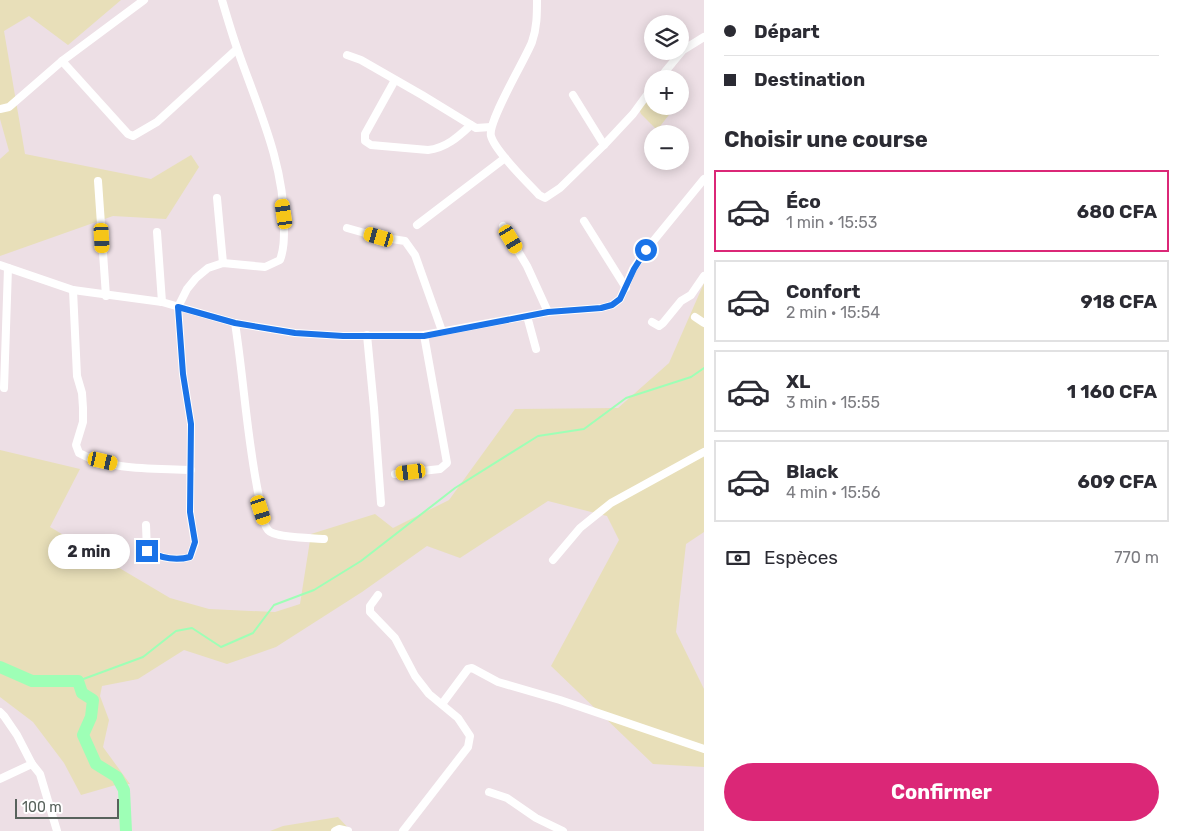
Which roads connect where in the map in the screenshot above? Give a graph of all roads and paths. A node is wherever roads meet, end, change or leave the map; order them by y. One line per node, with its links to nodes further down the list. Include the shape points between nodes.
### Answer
1 (144, 0): 7 (street)
2 (222, 0): 5 (street)
3 (537, 0): 14 (street, via 532,42)
4 (704, 36): 8 (street, via 683,50)
5 (237, 49): 7 (street, via 157,122 134,136 128,134); 25 (street, via 269,135 284,214 284,251 280,260 265,267)
6 (347, 55): 9 (street)
7 (62, 61): 12 (street, via 9,107)
8 (666, 70)
9 (395, 80): 13 (street); 13 (street, via 365,134 365,141 371,145 437,149)
10 (573, 95): 15 (street)
11 (644, 99): 15 (street)
12 (0, 109)
13 (471, 126): 14 (street)
14 (490, 127): 16 (street, via 491,136)
15 (604, 145): 16 (street, via 560,188 545,198)
16 (506, 158): 21 (street)
17 (704, 179): 29 (street, via 646,250)
18 (98, 180): 31 (street)
19 (217, 198): 25 (street)
20 (584, 221): 29 (street)
21 (418, 224)
22 (503, 226): 34 (street, via 527,266)
23 (347, 228): 40 (street, via 405,241 410,246)
24 (157, 232): 32 (street)
25 (223, 263): 33 (street, via 208,268 196,278)
26 (0, 265): 27 (street)
27 (8, 268): 30 (street); 44 (street)
28 (704, 276): 37 (street, via 691,295 681,301 663,323 659,326)
29 (626, 288): 34 (street, via 612,305)
30 (73, 290): 31 (street); 46 (street, via 77,376 82,393 83,422 76,445 79,453 117,464)
31 (106, 296): 32 (street)
32 (162, 302): 33 (street)
33 (178, 307): 38 (street); 46 (street, via 191,424)
34 (548, 312): 35 (street)
35 (527, 316): 40 (street); 43 (street)
36 (695, 317): 39 (street)
37 (652, 322)
38 (235, 323): 41 (street, via 295,333); 50 (street, via 251,461 268,530 275,534)
39 (704, 323)
40 (442, 331): 42 (street)
41 (366, 335): 42 (street); 48 (street)
42 (424, 336): 47 (street, via 447,463 440,469)
43 (536, 350)
44 (4, 388)
45 (704, 452): 51 (street, via 611,504 580,528)
46 (191, 470): 49 (street, via 190,512 195,542 190,557 160,558 147,551)
47 (395, 474)
48 (381, 502)
49 (146, 525)
50 (324, 540)
51 (552, 560)
52 (378, 595): 53 (street, via 370,606 370,612 395,638 424,688)
53 (442, 704): 55 (street, via 472,668 498,682); 62 (street, via 458,718 470,736 468,746)
54 (0, 712): 56 (street)
55 (704, 749)
56 (32, 764): 57 (street); 59 (street, via 40,774)
57 (0, 779)
58 (489, 792): 63 (street, via 518,804 536,818)
59 (57, 831)
60 (335, 831): 61 (street)
61 (348, 831)
62 (403, 831)
63 (563, 831)

